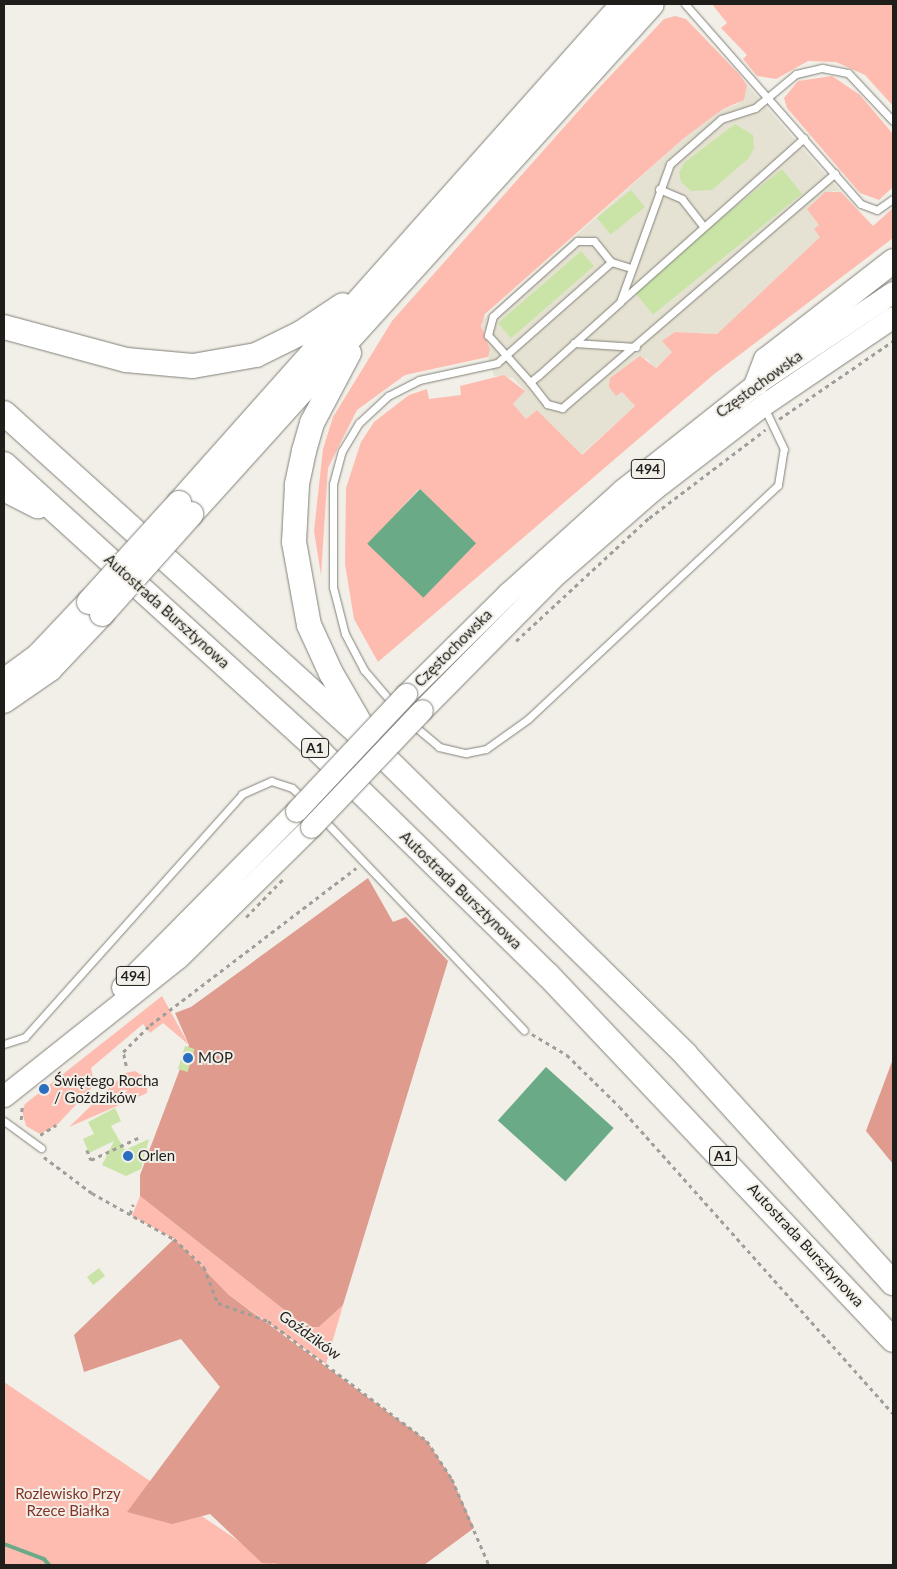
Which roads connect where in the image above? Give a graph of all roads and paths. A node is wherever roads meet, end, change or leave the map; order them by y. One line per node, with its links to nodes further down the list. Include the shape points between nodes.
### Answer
1 (623, 4): 14 (highway)
2 (652, 4): 17 (highway)
3 (684, 4): 4 (lane)
4 (767, 97): 5 (lane, via 796,74 836,69 856,79); 6 (lane); 8 (lane, via 755,108 721,119 670,164)
5 (893, 120)
6 (804, 138): 7 (lane); 10 (lane)
7 (835, 173): 9 (lane, via 870,209 877,210); 22 (lane)
8 (660, 189): 10 (lane, via 682,199); 13 (lane)
9 (893, 199)
10 (702, 225): 16 (lane)
11 (893, 260): 25 (highway, via 766,360)
12 (611, 262): 13 (lane); 23 (lane); 23 (lane, via 589,240 566,250 489,322 488,335)
13 (631, 268): 16 (lane)
14 (374, 281): 19 (highway, via 287,341 256,354 204,365 126,360); 29 (highway)
15 (893, 292): 25 (main road, Częstochowska / 494)
16 (620, 302): 21 (lane)
17 (372, 314): 29 (highway); 37 (highway, via 312,423 294,515 296,570 309,625 331,673)
18 (893, 317): 25 (main road, Częstochowska / 494)
19 (4, 327)
20 (893, 340): 25 (path)
21 (574, 343): 22 (lane); 24 (lane)
22 (636, 346): 24 (lane, via 562,408 547,404)
23 (505, 356): 24 (lane); 35 (lane, via 493,366 419,380 388,396 351,434 337,467 332,559 338,610 364,670)
24 (530, 382)
25 (761, 400): 32 (path, via 649,518); 35 (main road, Częstochowska / 494, via 548,554); 36 (main road, Częstochowska / 494, via 552,578); 36 (lane, via 783,461 778,485 768,498 505,739 486,749 453,752 426,739)
26 (4, 413): 37 (highway, A1)
27 (4, 464): 30 (highway, Autostrada Bursztynowa / A1)
28 (4, 489): 30 (highway)
29 (185, 508): 31 (highway, bridge)
30 (75, 528): 51 (highway, Autostrada Bursztynowa / A1, via 313,745 548,975)
31 (95, 608): 33 (highway); 34 (highway, via 50,669)
32 (508, 648)
33 (4, 681)
34 (4, 701)
35 (403, 702): 41 (main road, Częstochowska / 494, bridge)
36 (414, 714): 41 (main road, Częstochowska / 494, bridge, via 311,828 178,957)
37 (374, 747): 50 (highway, A1, via 686,1055)
38 (365, 861): 39 (lane); 40 (lane, via 292,788 271,781 252,786 24,1037); 42 (path, via 150,1025 123,1052)
39 (524, 1030): 52 (path, via 568,1055 620,1107)
40 (4, 1044)
41 (57, 1053): 43 (main road, Częstochowska / 494)
42 (126, 1066)
43 (4, 1096)
44 (4, 1121): 46 (lane)
45 (142, 1136): 47 (path, via 91,1160)
46 (41, 1148): 49 (path, Goździków, via 46,1162)
47 (86, 1150)
48 (133, 1204): 49 (path)
49 (130, 1214): 53 (path, Goździków, via 174,1240 204,1267 218,1303 268,1321 427,1441 452,1480)
50 (893, 1283)
51 (893, 1340)
52 (893, 1413)
53 (489, 1565)

